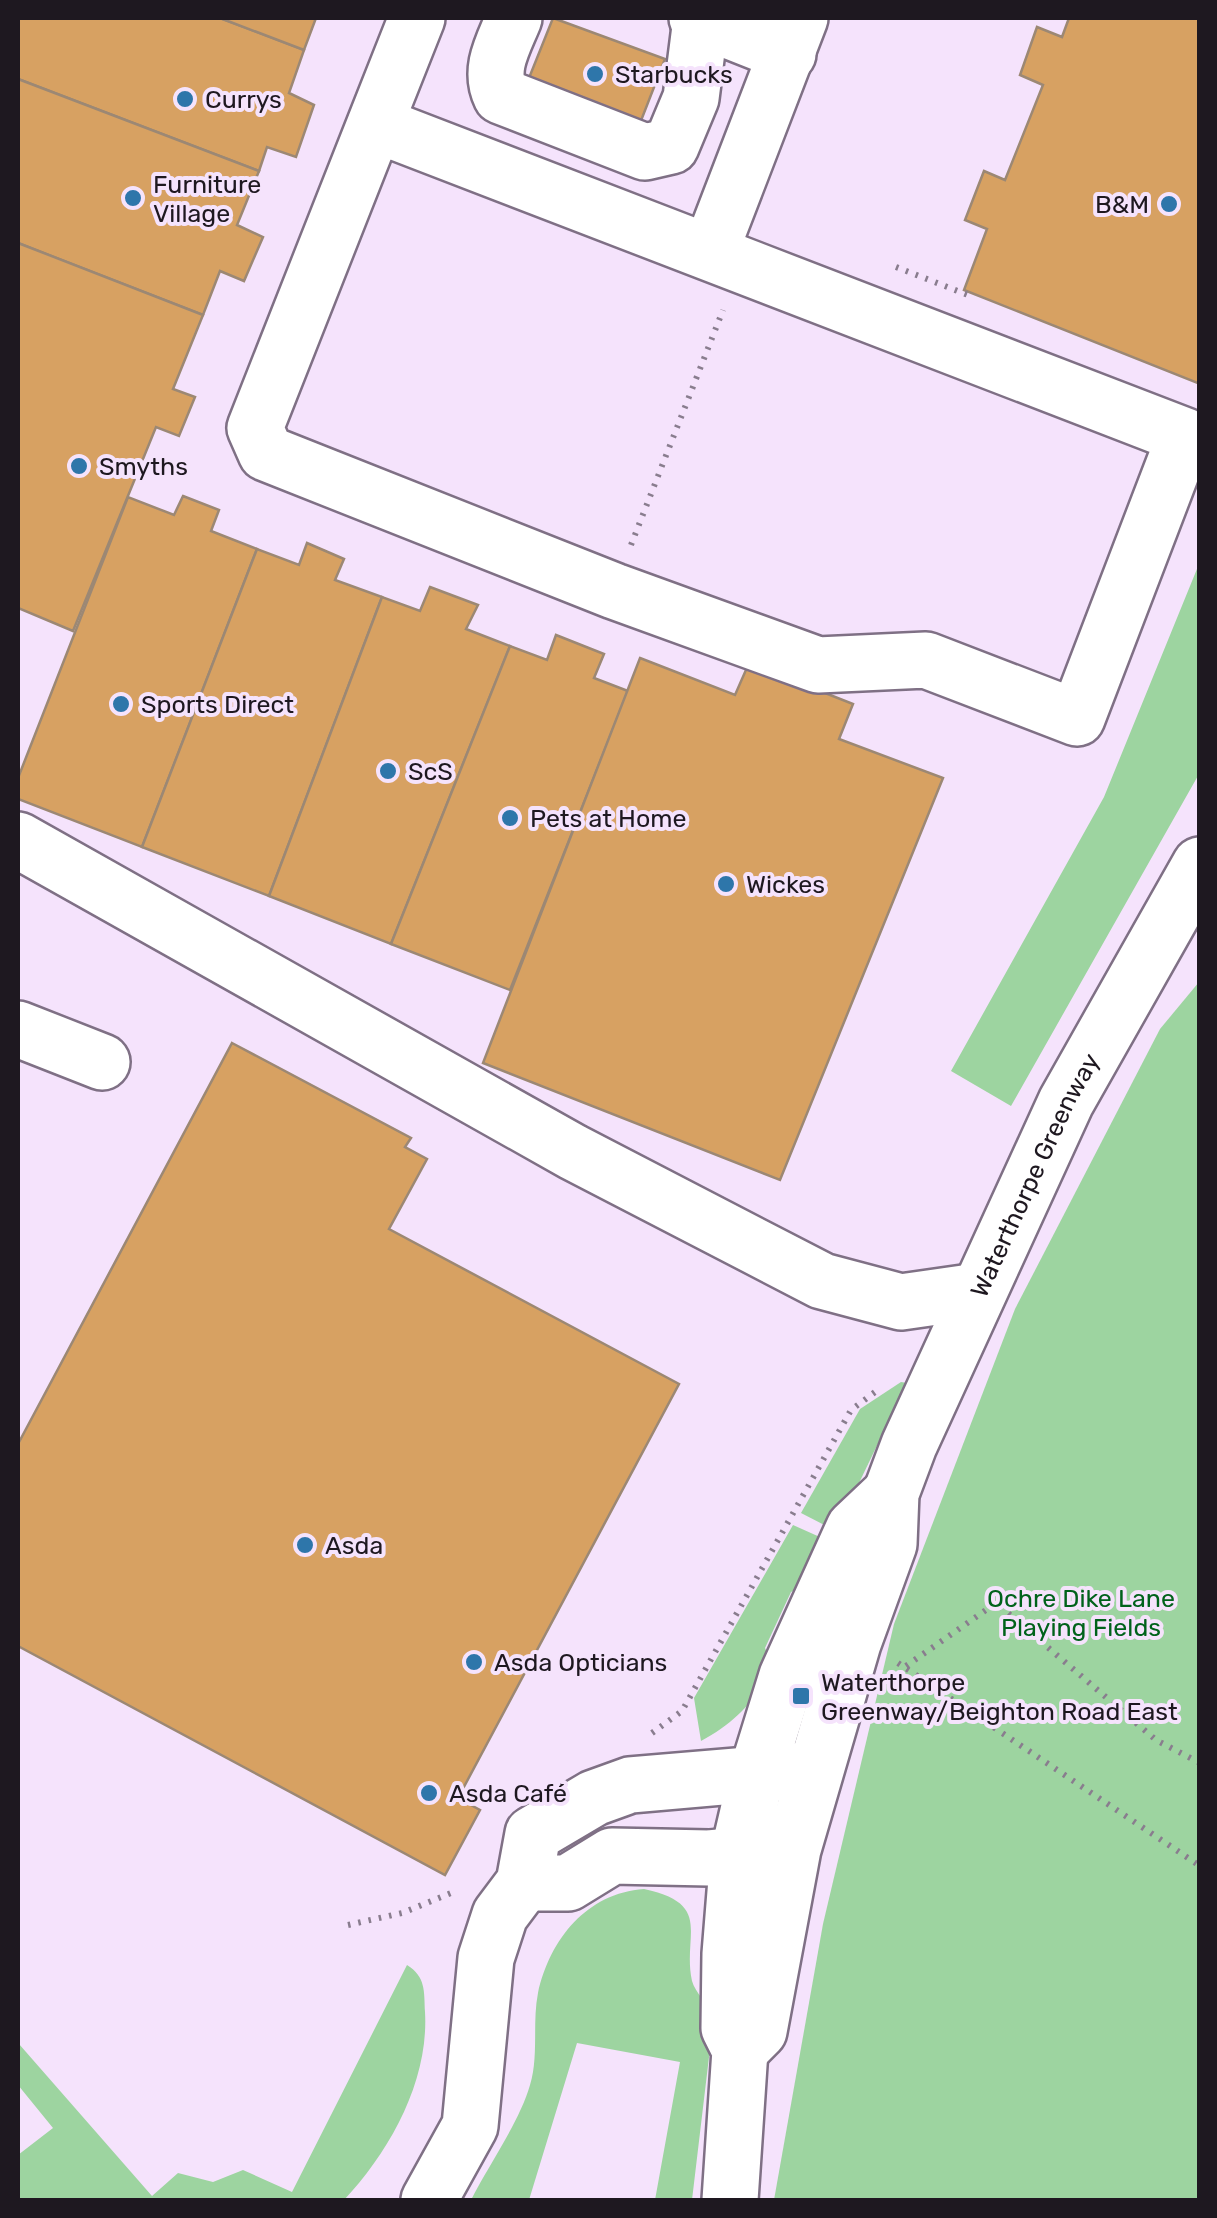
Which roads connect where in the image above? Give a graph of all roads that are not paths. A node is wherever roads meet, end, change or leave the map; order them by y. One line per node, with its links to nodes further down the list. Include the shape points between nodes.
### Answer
1 (417, 18): 5 (street)
2 (514, 18): 3 (street, via 497,61 494,80 501,96 658,153 671,146 691,98)
3 (699, 18): 4 (street)
4 (794, 36): 6 (street)
5 (375, 124): 6 (street); 6 (street, via 255,428 266,454 818,665 926,660 1077,718 1185,436)
6 (726, 259)
7 (18, 840): 11 (street, via 573,1152 822,1281 901,1302)
8 (1200, 865): 11 (street, Waterthorpe Greenway, via 1066,1102)
9 (18, 1029): 10 (street)
10 (102, 1062)
11 (978, 1290): 12 (street, Waterthorpe Greenway)
12 (891, 1493): 13 (street, Waterthorpe Greenway, via 889,1544); 14 (street, Waterthorpe Greenway, via 854,1528 787,1676)
13 (814, 1770): 14 (street); 15 (street, Waterthorpe Greenway)
14 (758, 1772): 16 (street, Waterthorpe Greenway); 17 (street, via 630,1785 594,1798 533,1834)
15 (793, 1849): 16 (street); 18 (street, Waterthorpe Greenway, via 760,2031)
16 (738, 1855): 17 (street, via 612,1856 568,1883); 18 (street, Waterthorpe Greenway, via 728,2001 729,2028)
17 (524, 1883): 19 (street, via 500,1914 486,1958 470,2126)
18 (740, 2050): 20 (street, Waterthorpe Greenway)
19 (430, 2200)
20 (730, 2200)

